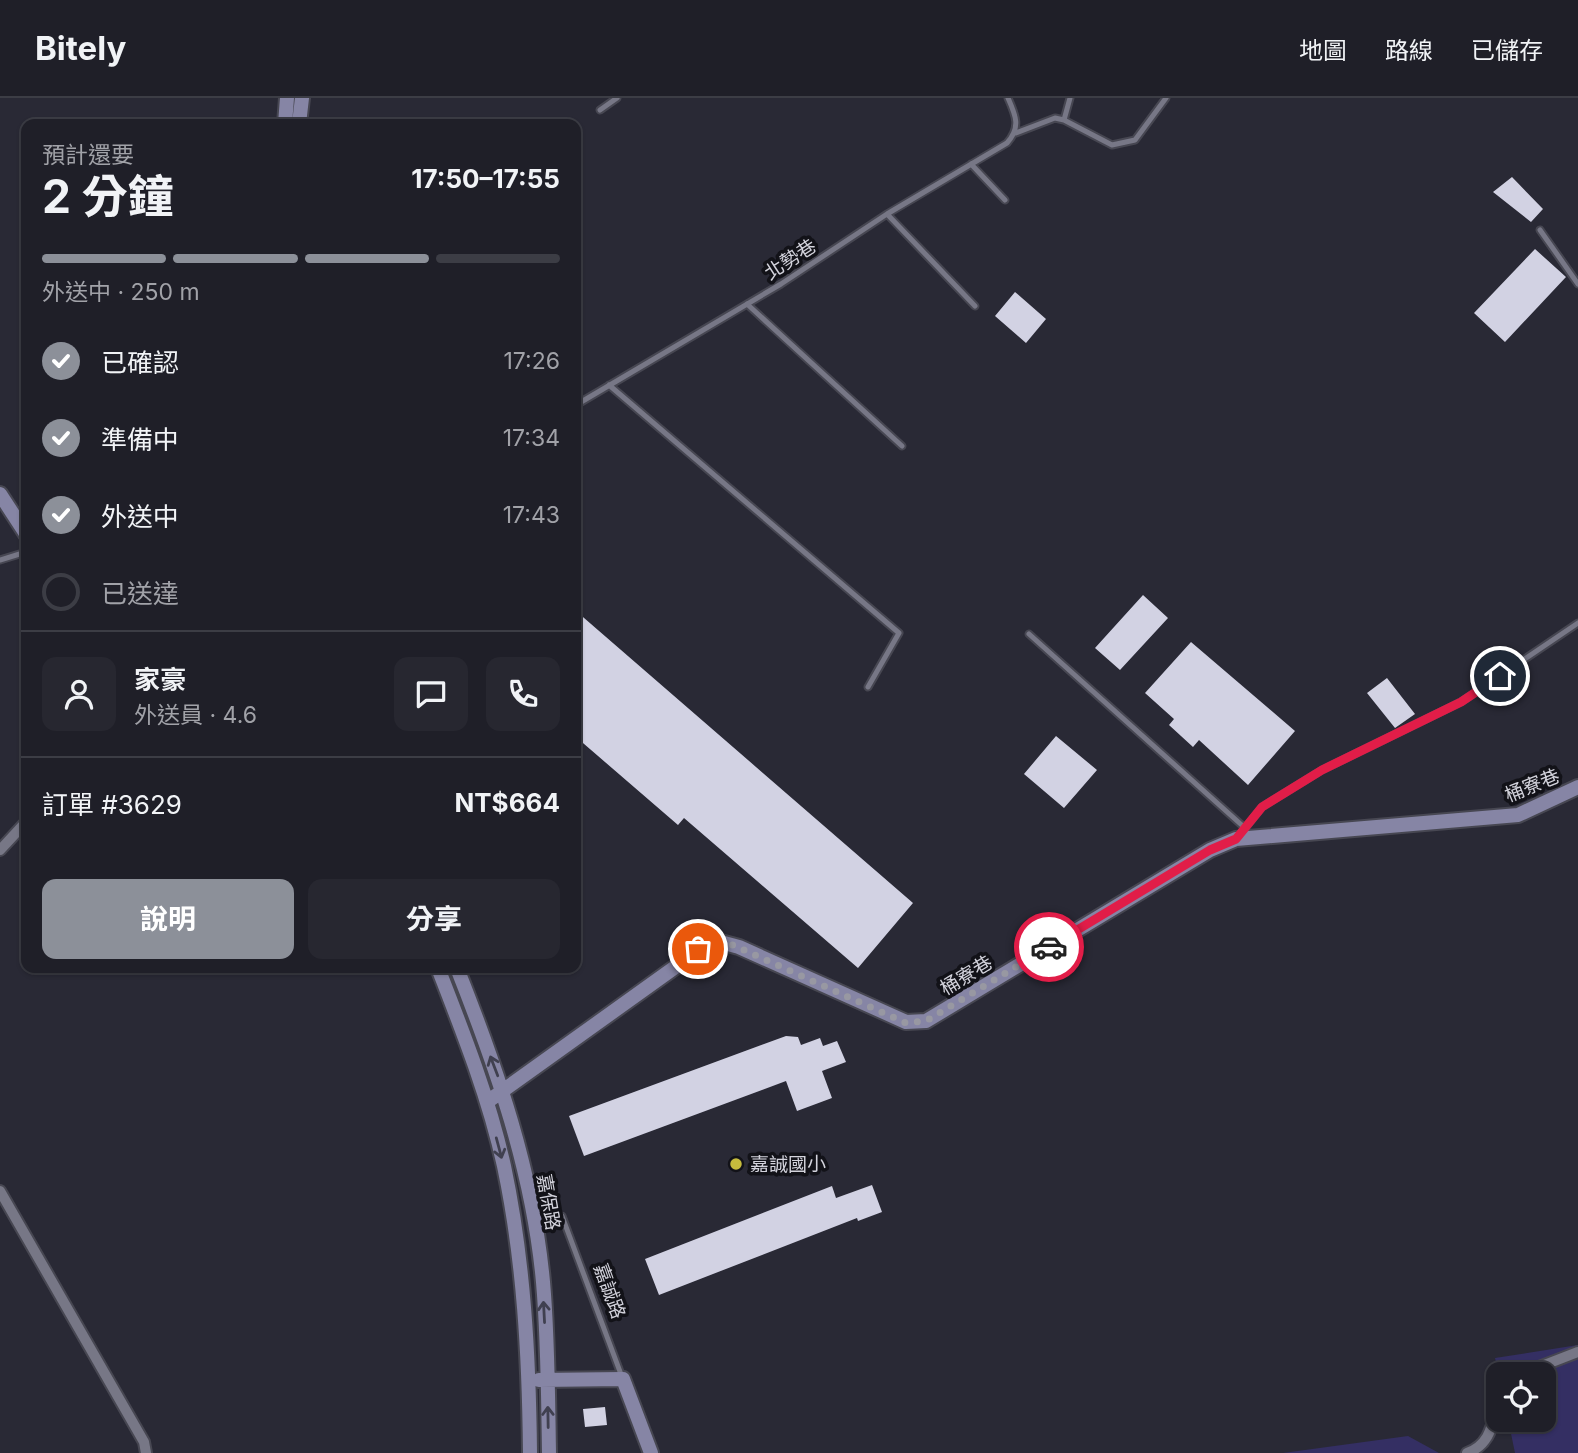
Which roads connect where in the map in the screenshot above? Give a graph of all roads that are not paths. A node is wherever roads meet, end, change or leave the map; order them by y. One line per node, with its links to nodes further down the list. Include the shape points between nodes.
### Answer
1 (287, 98): 8 (street)
2 (302, 98): 9 (street)
3 (617, 98): 7 (lane)
4 (1008, 98): 11 (lane, via 1017,117)
5 (1070, 98): 10 (lane)
6 (1166, 98): 10 (lane, via 1135,140 1112,145)
7 (600, 110)
8 (285, 119)
9 (300, 119)
10 (1065, 120): 11 (lane, 北勢巷, via 1055,118)
11 (1016, 133): 12 (lane, 北勢巷)
12 (971, 164): 13 (lane); 14 (lane, 北勢巷)
13 (1005, 200)
14 (887, 214): 17 (lane, 北勢巷); 18 (lane)
15 (1540, 230): 16 (lane)
16 (1578, 284)
17 (747, 304): 19 (lane, 北勢巷); 21 (lane)
18 (975, 306)
19 (609, 385): 20 (lane, 北勢巷); 28 (lane, via 899,633)
20 (581, 402)
21 (902, 446)
22 (0, 494): 23 (street)
23 (21, 526)
24 (21, 554): 25 (lane)
25 (0, 560)
26 (1578, 623): 31 (lane, via 1461,702 1312,776 1262,807)
27 (1029, 634): 31 (lane)
28 (868, 687)
29 (1578, 787): 31 (street, 桶寮巷, via 1518,816)
30 (21, 827): 32 (street)
31 (1240, 834): 35 (street, 桶寮巷, via 915,1024 739,947 713,940)
32 (0, 850)
33 (440, 973): 36 (street, 嘉保路)
34 (459, 973): 35 (street, 嘉保路, one-way to 34)
35 (503, 1091): 36 (street, 桶寮巷); 42 (street, 嘉保路, one-way to 35, via 539,1256 524,1170)
36 (487, 1102): 43 (street, 嘉保路, one-way to 43, via 517,1242)
37 (0, 1191): 45 (street, via 144,1442)
38 (562, 1216): 41 (lane, 嘉誠路)
39 (1578, 1352): 40 (street)
40 (1552, 1362)
41 (622, 1379): 42 (street); 48 (street, 嘉誠路)
42 (547, 1380): 43 (street); 47 (street, 嘉保路, one-way to 42)
43 (529, 1381): 46 (street, 嘉保路)
44 (1490, 1432): 49 (street, via 1478,1449)
45 (146, 1453)
46 (530, 1453)
47 (548, 1453)
48 (652, 1453)
49 (1467, 1453)

